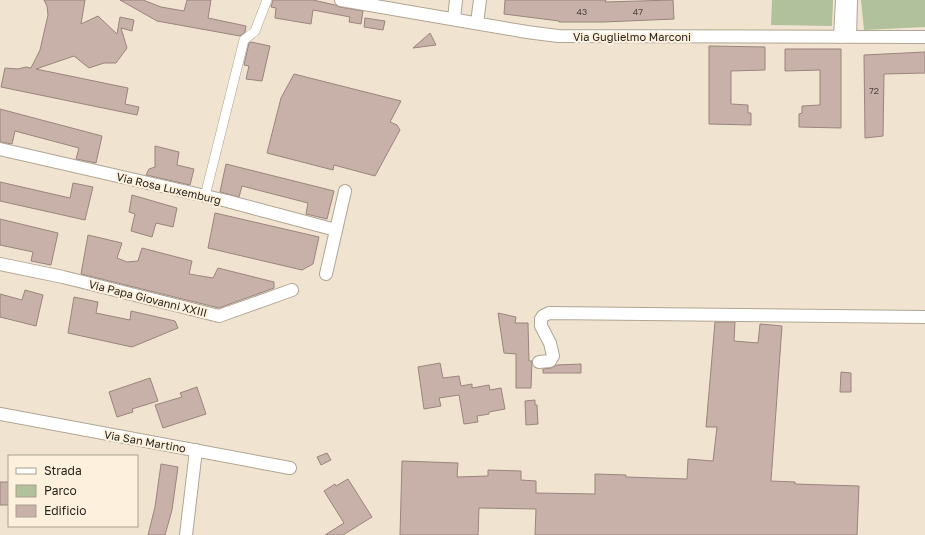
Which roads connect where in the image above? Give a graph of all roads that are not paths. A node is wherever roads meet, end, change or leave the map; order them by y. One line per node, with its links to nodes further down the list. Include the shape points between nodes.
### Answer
1 (267, 0): 14 (street, via 254,31 244,40)
2 (341, 0): 7 (street, Via Guglielmo Marconi)
3 (456, 0): 8 (street)
4 (480, 0): 9 (street)
5 (842, 0): 10 (street)
6 (851, 0): 10 (street)
7 (402, 5): 8 (street, Via Guglielmo Marconi)
8 (454, 19): 9 (street, Via Guglielmo Marconi)
9 (477, 23): 10 (street, Via Guglielmo Marconi, via 558,36)
10 (845, 37): 11 (street, Via Guglielmo Marconi)
11 (925, 37)
12 (0, 149): 14 (street, Via Rosa Luxemburg)
13 (345, 191): 15 (street)
14 (205, 196): 15 (street, Via Rosa Luxemburg)
15 (336, 230): 17 (street)
16 (0, 264): 18 (street, Via Papa Giovanni XXIII, via 220,316)
17 (326, 274)
18 (292, 290)
19 (925, 317): 20 (street, via 549,313 541,319 541,326 550,343 553,356 550,361)
20 (539, 362)
21 (0, 414): 22 (street, Via San Martino)
22 (196, 450): 23 (street, Via San Martino); 24 (street)
23 (290, 468)
24 (186, 535)

